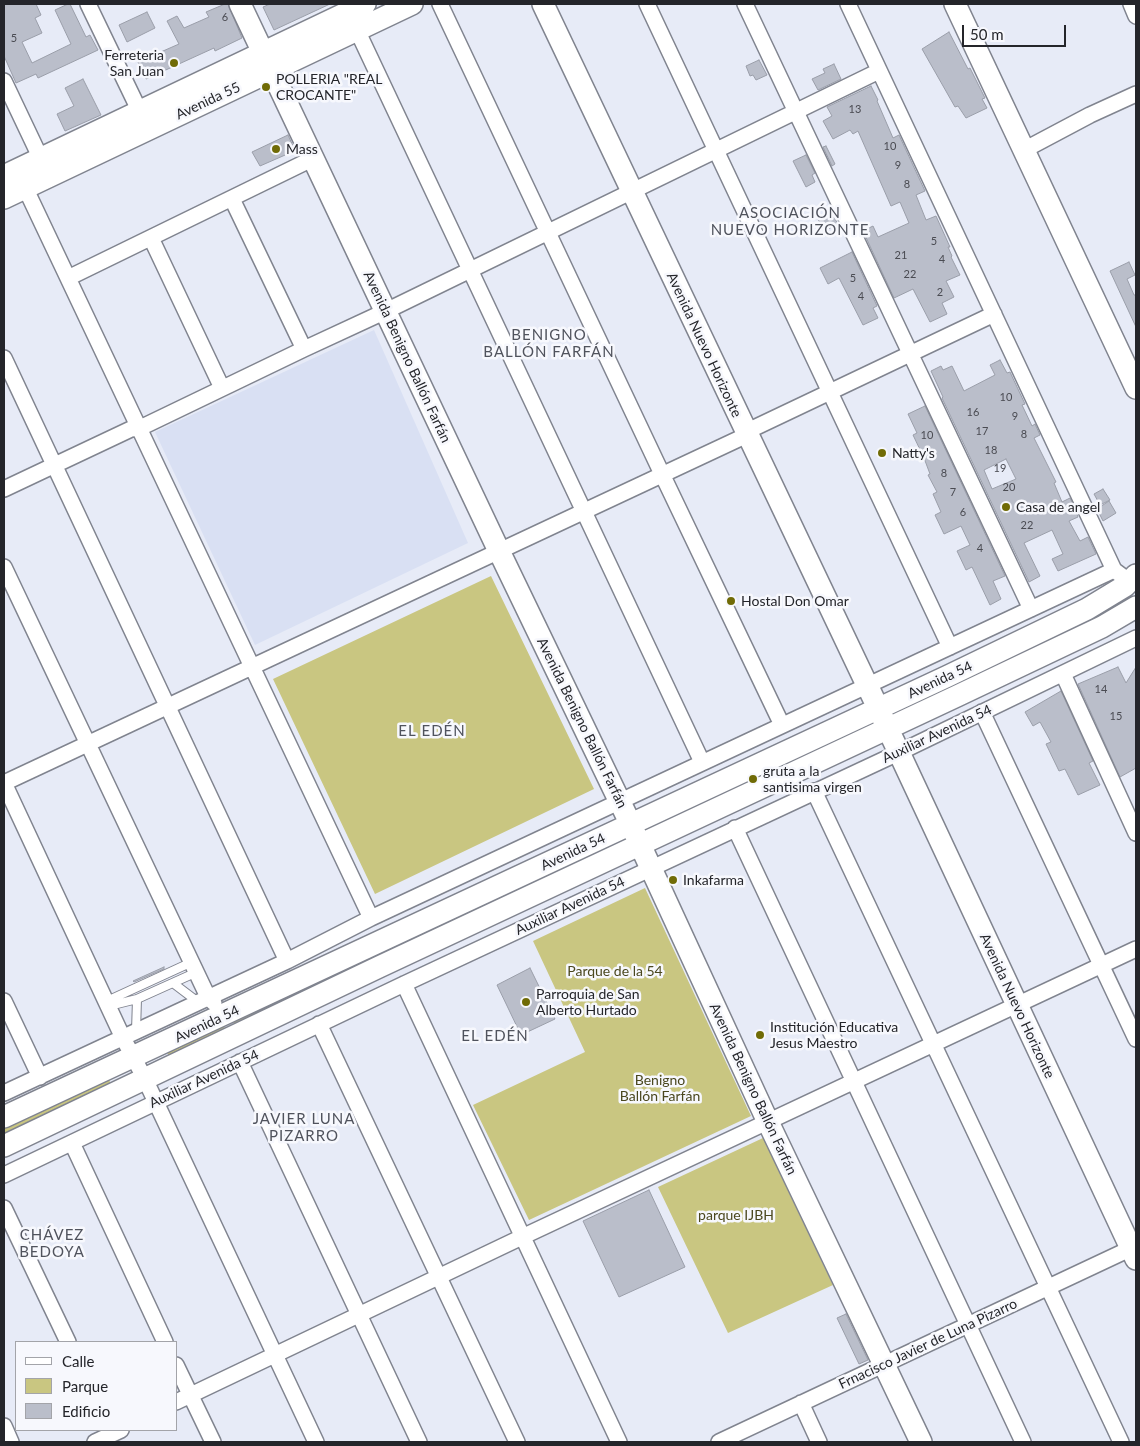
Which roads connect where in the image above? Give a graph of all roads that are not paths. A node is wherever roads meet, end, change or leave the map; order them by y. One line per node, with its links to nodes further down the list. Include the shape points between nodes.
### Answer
1 (88, 4): 19 (street)
2 (240, 4): 14 (street, Avenida Benigno Ballón Farfán)
3 (365, 4): 14 (street, Avenida 55)
4 (412, 4): 13 (street, Avenida 55)
5 (440, 4): 28 (street)
6 (543, 4): 25 (street, Avenida Nuevo Horizonte)
7 (647, 4): 20 (street)
8 (746, 4): 18 (street)
9 (848, 4): 15 (street)
10 (955, 4): 21 (street)
11 (1131, 4): 12 (street)
12 (1136, 16)
13 (357, 30): 14 (street, Avenida 55); 30 (street)
14 (268, 62): 19 (street, Avenida 55); 22 (street, Avenida Benigno Ballón Farfán); 24 (street, Avenida 55)
15 (879, 71): 18 (street); 33 (street)
16 (4, 80): 23 (street)
17 (1136, 94): 21 (street)
18 (796, 111): 20 (street); 35 (street)
19 (140, 112): 23 (street, Avenida 55)
20 (715, 150): 25 (street); 39 (street)
21 (1024, 150): 37 (street)
22 (314, 158): 27 (street); 32 (street, Avenida Benigno Ballón Farfán)
23 (41, 159): 24 (street, Avenida 55)
24 (15, 178): 26 (street, Avenida 55); 31 (street)
25 (631, 192): 28 (street); 41 (street, Avenida Nuevo Horizonte)
26 (4, 198)
27 (232, 199): 29 (street); 34 (street)
28 (548, 233): 30 (street); 43 (street)
29 (151, 238): 31 (street); 38 (street)
30 (470, 271): 32 (street); 45 (street)
31 (68, 278): 40 (street)
32 (386, 311): 34 (street); 46 (street, Avenida Benigno Ballón Farfán)
33 (994, 314): 35 (street); 48 (street)
34 (304, 349): 38 (street)
35 (910, 354): 39 (street); 49 (street)
36 (4, 358): 42 (street)
37 (1135, 384)
38 (222, 388): 40 (street)
39 (830, 391): 41 (street, via 754,428); 52 (street)
40 (140, 428): 42 (street, via 131,429); 53 (street)
41 (747, 435): 43 (street); 55 (street, Avenida Nuevo Horizonte)
42 (54, 465): 44 (street); 56 (street)
43 (662, 474): 45 (street); 59 (street)
44 (4, 488)
45 (584, 510): 46 (street); 63 (street)
46 (499, 552): 53 (street); 66 (street, Avenida Benigno Ballón Farfán)
47 (4, 567): 61 (street)
48 (1127, 575): 49 (street); 57 (street, Avenida 54, via 1086,609)
49 (1030, 609): 52 (street)
50 (1136, 609): 60 (street, Avenida 54)
51 (1136, 638): 54 (street, Auxiliar Avenida 54)
52 (950, 647): 55 (street)
53 (252, 666): 56 (street); 72 (street)
54 (1063, 674): 58 (street, Auxiliar Avenida 54); 69 (street)
55 (866, 686): 57 (street, Avenida Nuevo Horizonte); 59 (street)
56 (167, 705): 61 (street); 74 (street)
57 (878, 709): 60 (street, Avenida Nuevo Horizonte); 67 (street, Avenida 54)
58 (982, 712): 62 (street, Auxiliar Avenida 54); 75 (street)
59 (782, 725): 63 (street)
60 (888, 729): 62 (street, Avenida Nuevo Horizonte); 70 (street, Avenida 54)
61 (88, 743): 64 (street); 76 (street)
62 (898, 753): 65 (street, Auxiliar Avenida 54); 83 (street, Avenida Nuevo Horizonte)
63 (702, 762): 66 (street)
64 (4, 783): 82 (street)
65 (814, 791): 68 (street, Auxiliar Avenida 54); 88 (street)
66 (619, 801): 67 (street, Avenida Benigno Ballón Farfán); 72 (street)
67 (631, 825): 70 (street, Avenida Benigno Ballón Farfán); 84 (street, Avenida 54)
68 (735, 828): 71 (street, Auxiliar Avenida 54); 93 (street)
69 (1136, 833)
70 (641, 845): 71 (street, Avenida Benigno Ballón Farfán); 92 (street, Avenida 54)
71 (651, 867): 78 (street, Auxiliar Avenida 54); 97 (street, Avenida Benigno Ballón Farfán)
72 (371, 918): 74 (street)
73 (1136, 949): 75 (street)
74 (287, 961): 80 (street)
75 (1102, 965): 83 (street); 87 (street)
76 (194, 967): 77 (lane); 80 (street); 82 (lane)
77 (173, 983): 79 (lane); 80 (lane)
78 (404, 984): 85 (street, Auxiliar Avenida 54); 102 (street)
79 (137, 999): 82 (lane); 86 (lane)
80 (203, 999): 84 (street); 86 (street)
81 (4, 1001): 91 (street)
82 (108, 1004): 86 (street)
83 (1017, 1006): 88 (street); 103 (street, Avenida Nuevo Horizonte)
84 (226, 1015): 89 (street, Avenida 54)
85 (319, 1024): 90 (street, Auxiliar Avenida 54); 104 (street)
86 (130, 1034): 89 (street); 91 (street)
87 (1136, 1039)
88 (934, 1045): 93 (street); 105 (street)
89 (135, 1057): 92 (street); 96 (street, Avenida 54)
90 (240, 1062): 95 (street, Auxiliar Avenida 54); 106 (street)
91 (40, 1076): 94 (street)
92 (146, 1079): 95 (street); 99 (street, Avenida 54)
93 (853, 1082): 97 (street); 107 (street)
94 (4, 1093)
95 (155, 1102): 98 (street, Auxiliar Avenida 54); 110 (street)
96 (4, 1117)
97 (768, 1122): 102 (street); 111 (street, Avenida Benigno Ballón Farfán)
98 (72, 1143): 100 (street, Auxiliar Avenida 54); 109 (street)
99 (4, 1146)
100 (4, 1175)
101 (4, 1208): 108 (street)
102 (522, 1237): 104 (street); 124 (street)
103 (1135, 1251): 105 (street, Frnacisco Javier de Luna Pizarro)
104 (440, 1277): 106 (street); 123 (street)
105 (1048, 1288): 107 (street, Frnacisco Javier de Luna Pizarro); 129 (street)
106 (360, 1316): 110 (street); 122 (street)
107 (968, 1326): 111 (street, Frnacisco Javier de Luna Pizarro); 128 (street)
108 (68, 1341)
109 (165, 1341)
110 (274, 1355): 113 (street); 121 (street)
111 (883, 1365): 115 (street, Frnacisco Javier de Luna Pizarro); 127 (street, Avenida Benigno Ballón Farfán)
112 (178, 1369): 113 (street)
113 (190, 1395): 114 (street); 120 (street)
114 (178, 1401)
115 (801, 1403): 125 (street, Frnacisco Javier de Luna Pizarro); 126 (street)
116 (4, 1426): 118 (street)
117 (115, 1434): 119 (street)
118 (11, 1442)
119 (95, 1442)
120 (213, 1442)
121 (316, 1442)
122 (419, 1442)
123 (516, 1442)
124 (619, 1442)
125 (720, 1442)
126 (819, 1442)
127 (921, 1442)
128 (1023, 1442)
129 (1121, 1442)

